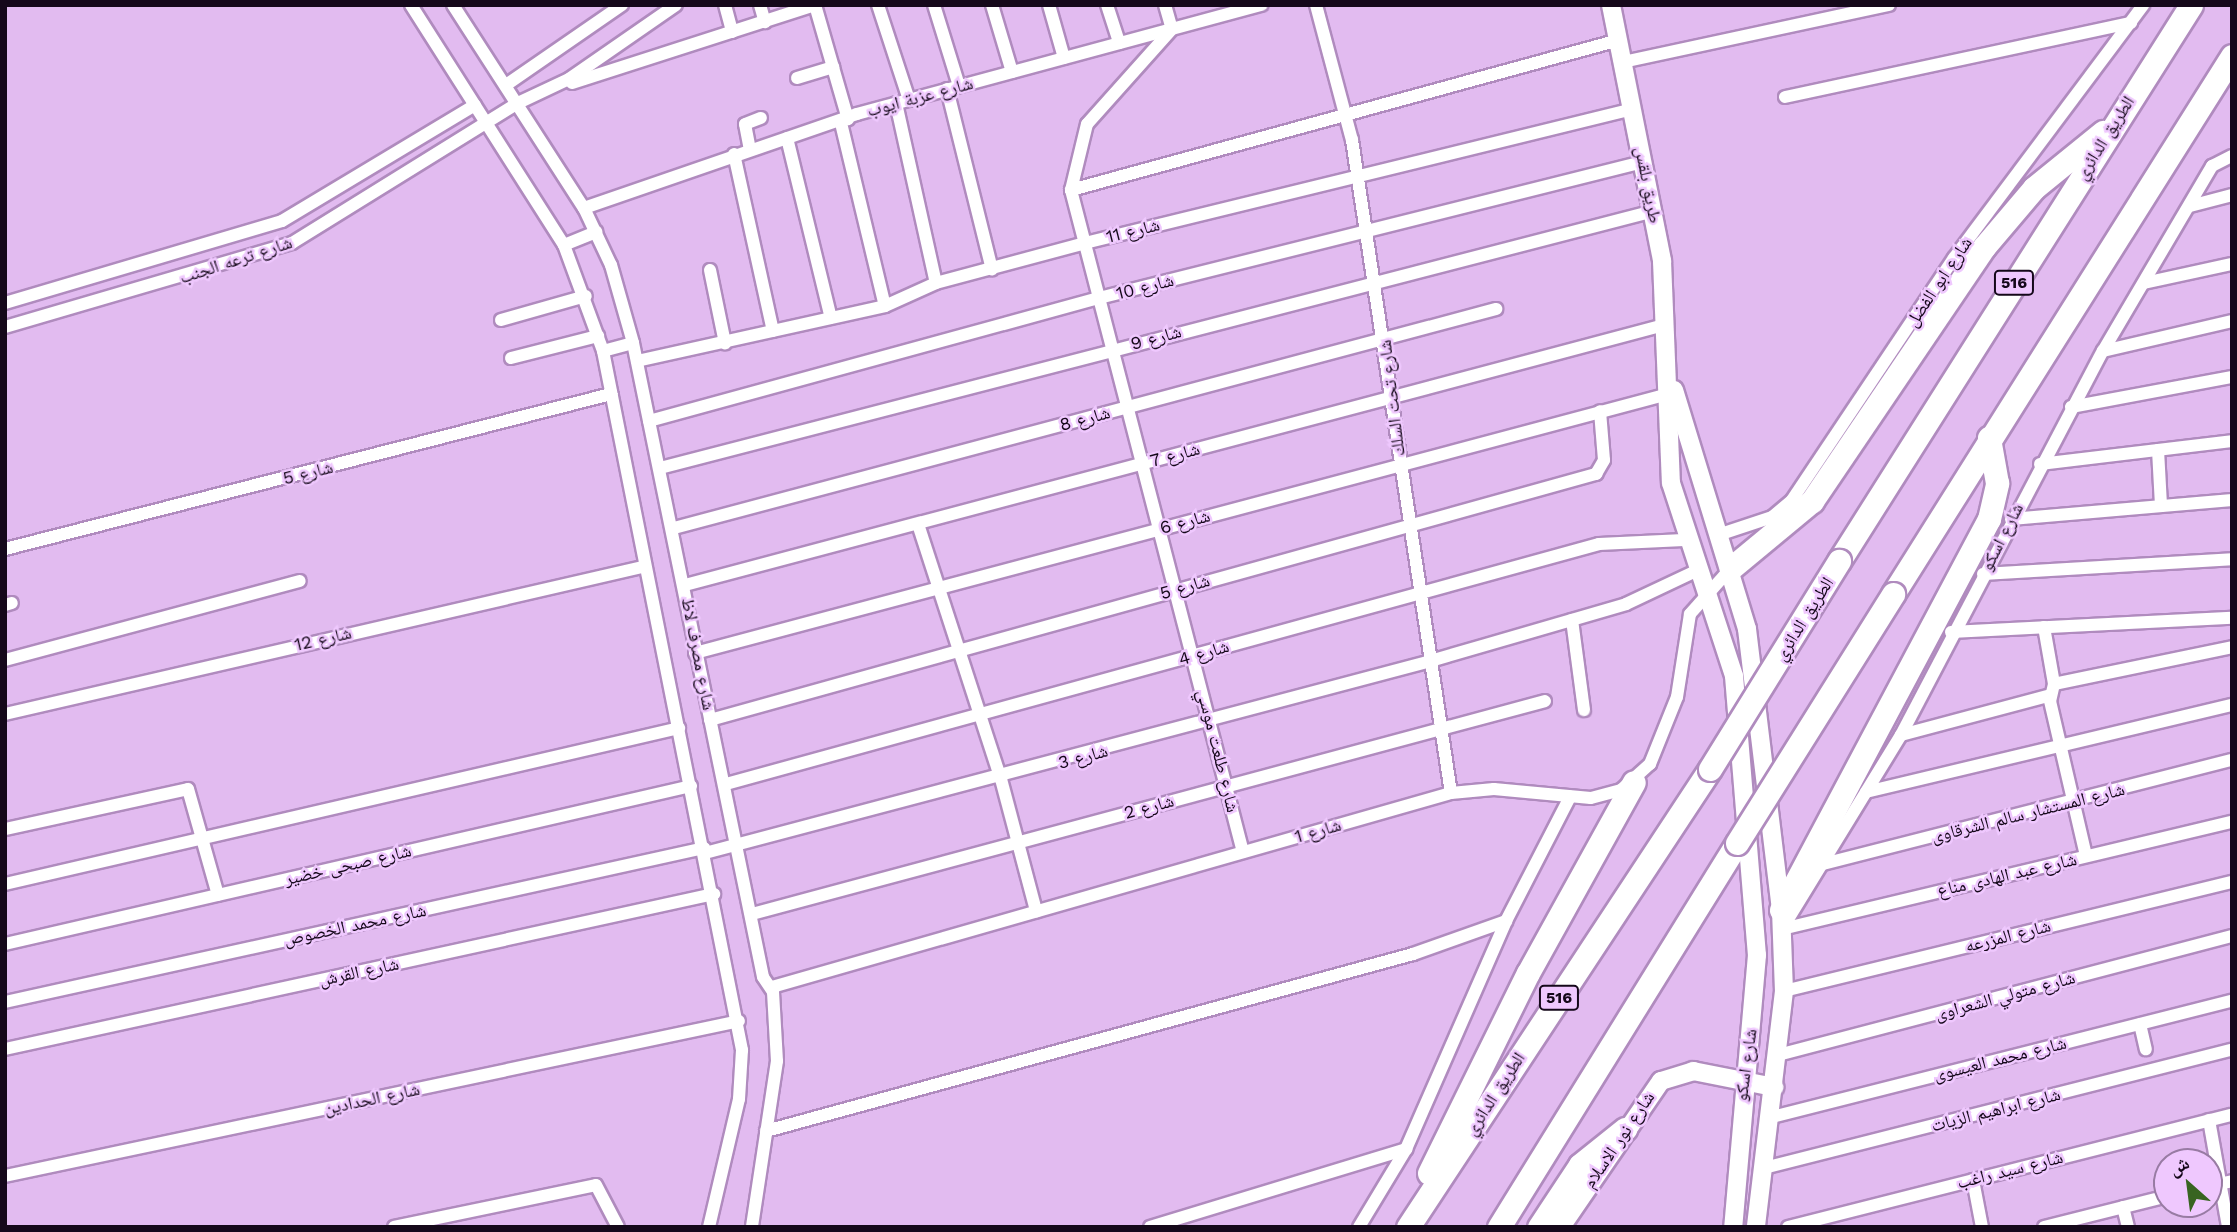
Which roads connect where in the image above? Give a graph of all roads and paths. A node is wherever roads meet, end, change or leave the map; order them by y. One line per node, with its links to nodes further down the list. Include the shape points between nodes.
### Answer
1 (411, 5): 39 (street, شارع مصرف لاظ)
2 (453, 5): 33 (street, شارع مصرف لاظ)
3 (622, 5): 33 (street)
4 (676, 5): 35 (street)
5 (725, 5): 24 (street)
6 (760, 5): 21 (street)
7 (815, 5): 21 (street); 30 (street)
8 (878, 5): 37 (street)
9 (934, 5): 34 (street)
10 (992, 5): 31 (street)
11 (1049, 5): 28 (street)
12 (1107, 5): 26 (street)
13 (1165, 5): 23 (street)
14 (1262, 5): 23 (street, شارع عزبة ايوب)
15 (1316, 5): 41 (street, شارع تحت السلك)
16 (1611, 5): 25 (main road, طريق بلقس)
17 (1889, 5): 20 (street)
18 (2143, 5): 22 (street, شارع ابو الفضل)
19 (2192, 5): 45 (highway, الطريق الدائري / 516)
20 (1858, 9): 29 (street)
21 (765, 22): 24 (street)
22 (2131, 23): 36 (street); 109 (street, شارع ابو الفضل, via 1954,258 1792,500 1772,517)
23 (1172, 29): 26 (street, شارع عزبة ايوب); 52 (street, شارع طلعت موسي, via 1087,124)
24 (732, 32): 35 (street)
25 (1619, 40): 29 (main road, طريق بلقس); 41 (street)
26 (1119, 43): 28 (street, شارع عزبة ايوب)
27 (2232, 56): 95 (highway)
28 (1065, 58): 31 (street, شارع عزبة ايوب)
29 (1623, 62): 40 (main road, طريق بلقس)
30 (833, 67): 32 (street); 43 (street)
31 (1012, 72): 34 (street, شارع عزبة ايوب)
32 (797, 78)
33 (506, 85): 38 (street, شارع مصرف لاظ)
34 (953, 88): 37 (street, شارع عزبة ايوب); 62 (street)
35 (549, 90): 38 (street)
36 (1785, 97)
37 (903, 101): 43 (street, شارع عزبة ايوب); 65 (street)
38 (518, 103): 44 (street, شارع ترعه الجنب); 55 (street, شارع مصرف لاظ)
39 (475, 105): 44 (street, شارع مصرف لاظ); 69 (street, via 282,220)
40 (1633, 109): 50 (main road, طريق بلقس); 51 (street, شارع 11)
41 (1347, 116): 51 (street, شارع تحت السلك); 52 (street)
42 (761, 118): 47 (street, via 744,124)
43 (844, 121): 46 (street, شارع عزبة ايوب); 70 (street)
44 (487, 124): 60 (street, شارع مصرف لاظ); 76 (street, شارع ترعه الجنب, via 292,243)
45 (2114, 124): 114 (highway, via 2053,171 2008,217 1812,501); 205 (highway, الطريق الدائري / 516, bridge, via 1710,769)
46 (787, 138): 47 (street, شارع عزبة ايوب); 72 (street)
47 (750, 149): 48 (street, شارع عزبة ايوب)
48 (734, 154): 55 (street, شارع عزبة ايوب); 77 (street)
49 (2232, 156): 54 (street, شارع اسكو, via 2212,166)
50 (1643, 162): 56 (main road, طريق بلقس); 58 (street, شارع 10)
51 (1357, 175): 58 (street, شارع تحت السلك); 59 (street, شارع 11)
52 (1071, 190): 59 (street, شارع طلعت موسي)
53 (2232, 195): 54 (street)
54 (2190, 206): 66 (street, شارع اسكو)
55 (584, 208): 57 (street, شارع مصرف لاظ)
56 (1654, 211): 64 (street, شارع 9); 75 (main road, طريق بلقس)
57 (596, 232): 60 (street); 81 (street, شارع مصرف لاظ)
58 (1366, 234): 64 (street, شارع تحت السلك); 68 (street, شارع 10)
59 (1084, 243): 62 (street, شارع 11); 68 (street, شارع طلعت موسي)
60 (564, 245): 67 (street, شارع مصرف لاظ)
61 (2232, 264): 66 (street)
62 (992, 269): 65 (street, شارع 11)
63 (710, 270): 80 (street)
64 (1376, 281): 79 (street, شارع تحت السلك); 82 (street, شارع 9)
65 (936, 283): 70 (street, شارع 11)
66 (2144, 283): 84 (street, شارع اسكو)
67 (586, 296): 73 (street); 78 (street, شارع مصرف لاظ)
68 (1099, 298): 82 (street, شارع طلعت موسي); 94 (street, شارع 10)
69 (5, 303)
70 (886, 306): 72 (street, شارع 11)
71 (1496, 309): 79 (street, شارع 8)
72 (831, 318): 77 (street, شارع 11)
73 (502, 320)
74 (2232, 321): 84 (street)
75 (1664, 325): 89 (main road, طريق بلقس); 90 (street, شارع 7)
76 (5, 327)
77 (773, 331): 80 (street, شارع 11)
78 (598, 336): 83 (street, شارع مصرف لاظ); 85 (street)
79 (1386, 339): 90 (street, شارع تحت السلك); 91 (street, شارع 8)
80 (725, 342): 86 (street, شارع 11)
81 (633, 343): 83 (street); 86 (street, شارع مصرف لاظ)
82 (1113, 349): 91 (street, شارع طلعت موسي); 101 (street, شارع 9)
83 (603, 351): 88 (street, شارع مصرف لاظ)
84 (2103, 351): 92 (street, شارع اسكو)
85 (512, 358)
86 (638, 361): 94 (street, شارع مصرف لاظ)
87 (2232, 377): 92 (street)
88 (611, 394): 111 (street, شارع 5); 113 (street, شارع مصرف لاظ)
89 (1670, 394): 93 (street, شارع 6); 109 (main road); 110 (main road, شارع اسكو, via 1671,483)
90 (1395, 397): 98 (street, شارع 7); 99 (street, شارع تحت السلك)
91 (1129, 407): 98 (street, شارع طلعت موسي); 107 (street, شارع 8)
92 (2071, 407): 100 (street, شارع اسكو)
93 (1600, 411): 99 (street, شارع 6); 106 (street, شارع 5, via 1601,472)
94 (649, 421): 101 (street, شارع مصرف لاظ)
95 (1989, 438): 170 (highway, via 1997,483 1989,519); 206 (highway, bridge)
96 (2232, 441): 97 (street)
97 (2158, 450): 100 (street); 103 (street)
98 (1144, 463): 105 (street, شارع 7); 108 (street, شارع طلعت موسي)
99 (1400, 464): 106 (street, شارع تحت السلك); 108 (street, شارع 6)
100 (2040, 464): 104 (street, شارع اسكو)
101 (660, 468): 107 (street, شارع مصرف لاظ)
102 (2232, 500): 103 (street)
103 (2161, 506): 104 (street)
104 (2011, 519): 116 (street, شارع اسكو)
105 (918, 524): 118 (street, شارع 7); 119 (street)
106 (1406, 526): 120 (street, شارع 5); 121 (street, شارع تحت السلك)
107 (674, 528): 118 (street, شارع مصرف لاظ)
108 (1161, 528): 119 (street, شارع 6); 120 (street, شارع طلعت موسي)
109 (1721, 534): 114 (main road)
110 (1685, 540): 115 (main road, شارع اسكو); 121 (street, شارع 4, via 1599,544)
111 (5, 549)
112 (2232, 559): 116 (street)
113 (642, 567): 137 (street, شارع 12); 141 (street, شارع مصرف لاظ)
114 (1731, 568): 122 (street, شارع 1); 170 (main road, via 1747,629)
115 (1698, 570): 122 (main road, شارع اسكو); 124 (street, شارع 3, via 1626,604)
116 (1983, 575): 126 (street, شارع اسكو)
117 (300, 581): 131 (street)
118 (685, 585): 129 (street, شارع مصرف لاظ)
119 (937, 587): 128 (street); 129 (street, شارع 6)
120 (1177, 590): 128 (street, شارع 5); 130 (street, شارع طلعت موسي)
121 (1416, 591): 130 (street, شارع 4); 132 (street, شارع تحت السلك)
122 (1707, 591): 147 (street, شارع 1, via 1685,624 1677,698 1650,764); 184 (main road, شارع اسكو, via 1734,676 1754,904 1756,981)
123 (2232, 618): 125 (street)
124 (1572, 620): 132 (street, شارع 3); 136 (street)
125 (2044, 627): 126 (street); 133 (street)
126 (1951, 632): 143 (street, شارع اسكو)
127 (2232, 648): 133 (street)
128 (958, 651): 138 (street); 139 (street, شارع 5)
129 (695, 653): 139 (street, شارع مصرف لاظ)
130 (1194, 657): 138 (street, شارع 4); 140 (street, شارع طلعت موسي)
131 (5, 660)
132 (1427, 662): 140 (street, شارع 3); 142 (street, شارع تحت السلك)
133 (2052, 689): 143 (street); 144 (street)
134 (1545, 701): 142 (street, شارع 2)
135 (2232, 705): 144 (street)
136 (1584, 710)
137 (5, 714)
138 (980, 715): 146 (street); 148 (street, شارع 4)
139 (710, 720): 148 (street, شارع مصرف لاظ)
140 (1211, 723): 146 (street, شارع 3); 150 (street, شارع طلعت موسي)
141 (679, 728): 149 (street, شارع مصرف لاظ); 157 (street)
142 (1439, 729): 150 (street, شارع 2); 152 (street, شارع تحت السلك)
143 (1901, 735): 151 (street, شارع اسكو)
144 (2060, 747): 151 (street); 154 (street)
145 (2232, 760): 154 (street, شارع المستشار سالم الشرقاوى)
146 (1001, 779): 158 (street); 159 (street, شارع 3)
147 (1634, 782): 153 (street, شارع 1, via 1602,797); 205 (highway, via 1528,972)
148 (726, 783): 159 (street, شارع مصرف لاظ)
149 (691, 786): 160 (street, شارع مصرف لاظ); 167 (street, شارع صبحى خضير)
150 (1227, 786): 158 (street, شارع 2); 161 (street, شارع طلعت موسي)
151 (1866, 792): 163 (street, شارع اسكو)
152 (1451, 793): 153 (street, شارع 1, via 1494,789); 161 (street, شارع 1)
153 (1570, 797): 171 (street)
154 (2073, 802): 162 (street); 163 (street, شارع المستشار سالم الشرقاوى)
155 (2232, 821): 162 (street, شارع عبد الهادى مناع)
156 (5, 829): 157 (street, via 181,788 194,795)
157 (204, 838): 165 (street); 167 (street)
158 (1018, 842): 168 (street); 169 (street, شارع 2)
159 (738, 847): 160 (street, شارع محمد الخصوص); 169 (street, شارع مصرف لاظ)
160 (705, 850): 166 (street, شارع مصرف لاظ); 177 (street, شارع محمد الخصوص)
161 (1243, 852): 168 (street, شارع 1)
162 (2086, 856): 170 (street, شارع عبد الهادى مناع)
163 (1823, 864): 170 (street, شارع اسكو)
164 (2232, 881): 175 (street, شارع المزرعه)
165 (5, 884)
166 (714, 894): 178 (street, شارع مصرف لاظ); 180 (street, شارع القرش)
167 (218, 895): 173 (street, شارع صبحى خضير)
168 (1036, 911): 174 (street, شارع 1)
169 (752, 914): 174 (street, شارع مصرف لاظ, via 763,977)
170 (1781, 920): 175 (main road, شارع اسكو)
171 (1507, 921): 190 (street, via 1412,954); 192 (street)
172 (2232, 936): 183 (street, شارع متولي الشعراوى)
173 (5, 944)
174 (772, 987): 190 (street, شارع مصرف لاظ, via 777,1061)
175 (1784, 991): 183 (main road, شارع اسكو)
176 (2232, 1001): 179 (street, شارع محمد العيسوى)
177 (5, 1002)
178 (739, 1021): 194 (street, شارع الحدادين); 201 (street, شارع مصرف لاظ, via 739,1099)
179 (2140, 1024): 181 (street); 187 (street, شارع محمد العيسوى)
180 (5, 1049)
181 (2146, 1049)
182 (2232, 1050): 193 (street, شارع ابراهيم الزيات)
183 (1778, 1055): 185 (main road, شارع اسكو)
184 (1744, 1078): 185 (main road, شارع نور الاسلام); 189 (main road, شارع نور الاسلام, via 1676,1074 1649,1093); 209 (main road, شارع اسكو)
185 (1774, 1087): 187 (main road, شارع اسكو)
186 (2232, 1115): 188 (street, شارع سيد راغب)
187 (1769, 1118): 193 (main road, شارع اسكو)
188 (2209, 1120): 191 (street); 195 (street, شارع سيد راغب)
189 (1625, 1129): 207 (highway, via 1580,1165); 208 (main road, شارع نور الاسلام)
190 (766, 1130): 202 (street, شارع مصرف لاظ)
191 (2214, 1148)
192 (1406, 1149): 203 (street); 204 (street)
193 (1759, 1169): 210 (main road, شارع اسكو)
194 (5, 1176)
195 (1973, 1180): 211 (street, شارع سيد راغب); 212 (street)
196 (2153, 1200): 198 (street)
197 (2223, 1200): 215 (street)
198 (2123, 1207): 213 (street); 214 (street)
199 (394, 1227): 200 (street, via 596,1185)
200 (618, 1227)
201 (709, 1227)
202 (752, 1227)
203 (1150, 1227)
204 (1359, 1227)
205 (1406, 1227)
206 (1499, 1227)
207 (1539, 1227)
208 (1560, 1227)
209 (1733, 1227)
210 (1756, 1227)
211 (1788, 1227)
212 (1982, 1227)
213 (2044, 1227)
214 (2128, 1227)
215 (2228, 1227)

